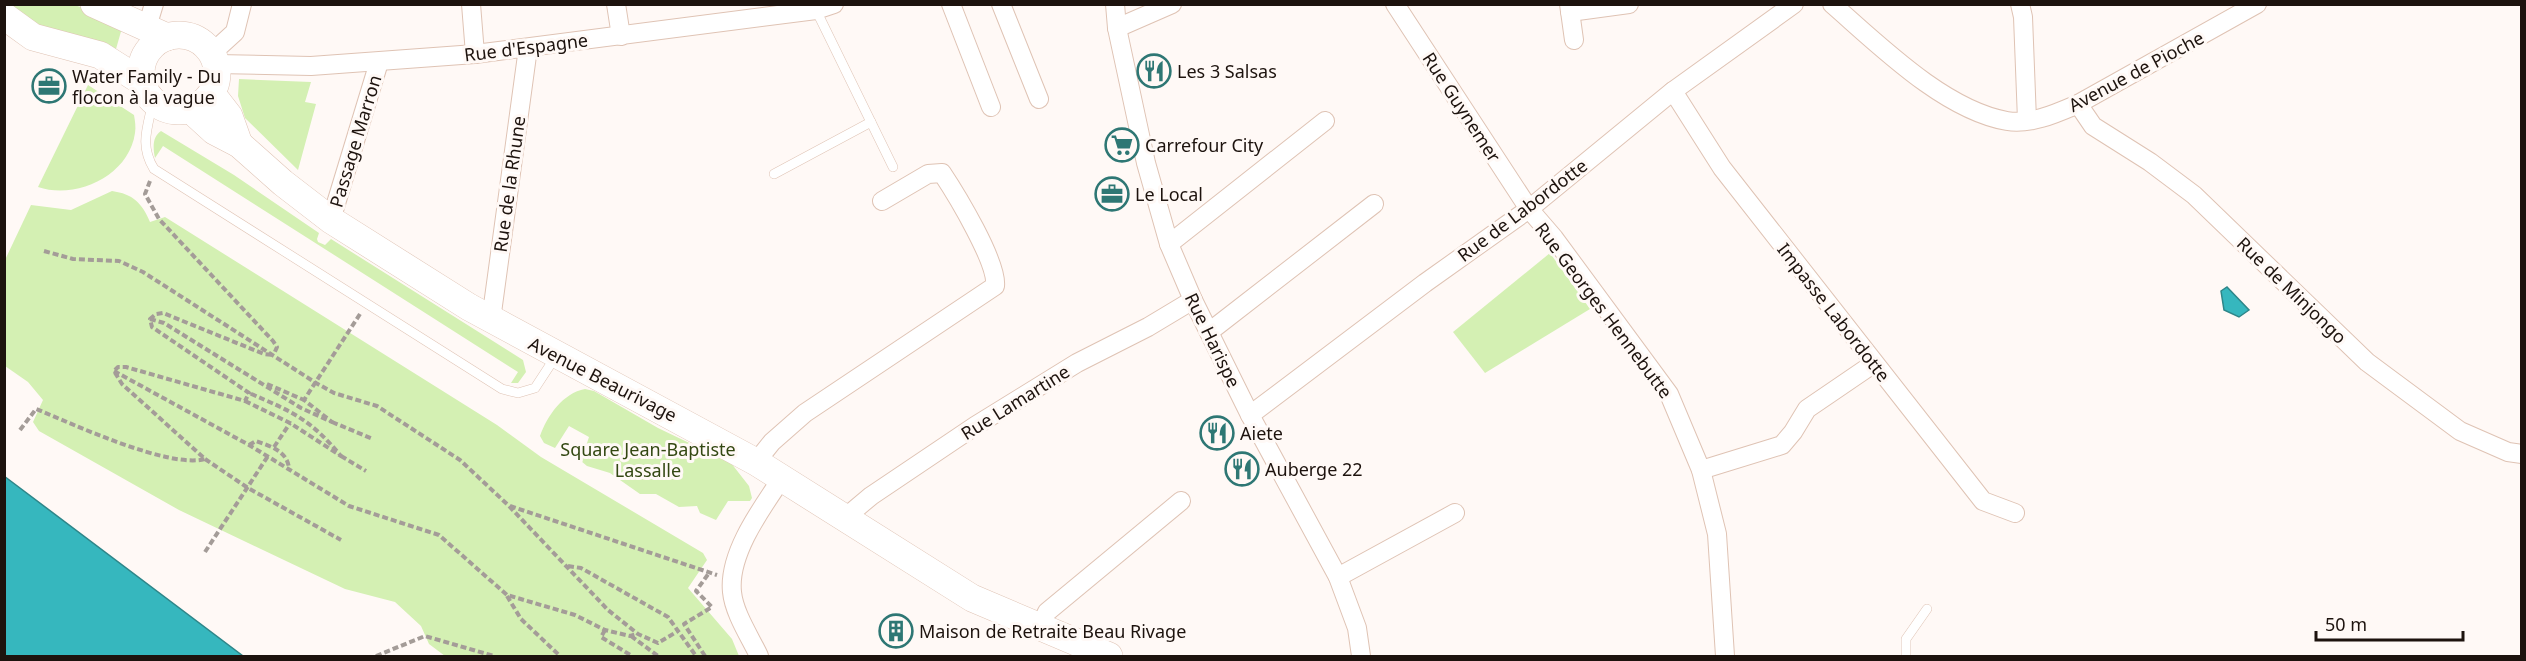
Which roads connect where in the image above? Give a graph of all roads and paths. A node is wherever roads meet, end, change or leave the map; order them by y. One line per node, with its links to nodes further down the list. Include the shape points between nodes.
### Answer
1 (242, 4): 25 (street, via 235,32)
2 (471, 4): 24 (street)
3 (616, 4): 21 (street)
4 (951, 4): 32 (street)
5 (1001, 4): 29 (street)
6 (1115, 4): 20 (street, Rue Harispe)
7 (1172, 4): 20 (street)
8 (1395, 4): 41 (street, Rue Guynemer)
9 (1629, 4): 16 (street)
10 (1794, 4): 27 (street, Rue de Labordotte)
11 (1832, 4): 33 (street, Avenue de Pioche, via 1910,72 1974,112 2008,121)
12 (2020, 4): 33 (street)
13 (2257, 4): 31 (street, Avenue de Pioche)
14 (103, 6): 19 (main road)
15 (825, 7): 17 (street, Rue d'Espagne); 35 (lane)
16 (1569, 8): 22 (street)
17 (796, 9): 21 (street, Rue d'Espagne)
18 (4, 16): 28 (main road, via 33,37 100,56)
19 (156, 23): 25 (main road, via 203,43); 28 (main road, via 155,43 141,65)
20 (1117, 28): 43 (street, Rue Harispe, via 1146,163)
21 (621, 36): 23 (street, Rue d'Espagne)
22 (1574, 40)
23 (528, 48): 24 (street, Rue d'Espagne); 47 (street, Rue de la Rhune)
24 (475, 54): 26 (street, Rue d'Espagne)
25 (214, 59): 26 (street, Rue d'Espagne, via 311,66); 30 (main road, via 217,77)
26 (379, 62): 42 (street, Passage Marron)
27 (1673, 90): 41 (street, Rue de Labordotte); 52 (street, Impasse Labordotte, via 1722,168)
28 (147, 91): 30 (main road, via 161,108 174,112); 37 (lane, via 146,157)
29 (1039, 99)
30 (201, 102): 42 (main road, Avenue Beaurivage, via 214,131 239,144)
31 (2078, 104): 33 (street, Avenue de Pioche); 68 (street, Rue de Minjongo, via 2093,126 2194,195 2367,362 2460,431)
32 (991, 108)
33 (2027, 120)
34 (1325, 121): 43 (street)
35 (870, 122): 36 (lane); 38 (lane)
36 (893, 167)
37 (154, 170): 50 (path, via 146,194 159,219 273,341 277,347); 51 (lane, via 502,389 518,393 535,388)
38 (774, 174)
39 (882, 201): 72 (street, via 928,174 942,173 982,245 996,278 995,286 805,413)
40 (1374, 204): 49 (street)
41 (1529, 209): 61 (street, Rue de Labordotte); 74 (street, Rue Georges Hennebutte, via 1669,394)
42 (331, 220): 47 (main road, Avenue Beaurivage)
43 (1169, 244): 45 (street, Rue Harispe)
44 (44, 251): 50 (path, via 73,259 119,261)
45 (1193, 300): 49 (street, Rue Harispe); 82 (street, Rue Lamartine, via 1077,363 975,426)
46 (150, 319): 50 (path, via 163,313 264,354); 54 (path, via 164,323); 56 (path, via 152,327)
47 (491, 320): 51 (main road, Avenue Beaurivage)
48 (350, 331): 55 (path)
49 (1209, 332): 61 (street, Rue Harispe)
50 (273, 354): 55 (path)
51 (556, 356): 72 (main road, Avenue Beaurivage)
52 (1873, 363): 74 (street, via 1807,408 1782,445); 81 (street, Impasse Labordotte, via 1983,501)
53 (114, 371): 58 (path, via 126,366); 66 (path); 71 (path, via 122,384)
54 (257, 381): 57 (path); 59 (path)
55 (316, 383): 57 (path); 79 (path, via 334,393 377,406 407,425 460,460)
56 (249, 393): 58 (path); 60 (path)
57 (304, 400): 62 (path)
58 (245, 401): 63 (path)
59 (301, 408): 60 (path); 62 (path)
60 (297, 414): 70 (path)
61 (1250, 415): 86 (street, Rue Harispe)
62 (332, 422): 65 (path)
63 (290, 423): 67 (path); 70 (path)
64 (20, 430): 71 (path, via 36,409 118,442 183,461)
65 (373, 439)
66 (249, 445): 67 (path, via 256,441); 69 (path)
67 (274, 447): 73 (path, via 288,461)
68 (2522, 454)
69 (268, 456): 73 (path); 77 (path)
70 (341, 456): 75 (path)
71 (205, 459): 77 (path)
72 (756, 462): 76 (main road, Avenue Beaurivage)
73 (289, 469): 87 (path, via 349,506 439,535)
74 (1701, 470): 104 (street, Rue Georges Hennebutte, via 1717,534)
75 (366, 471)
76 (782, 478): 82 (main road, Avenue Beaurivage); 101 (street, via 740,549 732,578 737,609)
77 (248, 488): 83 (path); 84 (path)
78 (1181, 501): 89 (street, via 1047,612)
79 (508, 506): 85 (path); 100 (path, via 709,573 696,591 712,607 684,624)
80 (1455, 513): 86 (street)
81 (2015, 513)
82 (846, 517): 89 (main road, Avenue Beaurivage, via 972,598)
83 (341, 540)
84 (205, 552)
85 (567, 566): 91 (path, via 581,568 668,617); 92 (path, via 608,610)
86 (1338, 577): 103 (street, Rue Harispe, via 1358,628)
87 (507, 595): 90 (path, via 576,615); 96 (path, via 521,619)
88 (1927, 609): 105 (lane, via 1906,639)
89 (1040, 626): 102 (main road, Avenue Beaurivage)
90 (605, 630): 93 (path); 97 (path, via 601,637)
91 (678, 631): 92 (path, via 658,643); 99 (path)
92 (638, 634): 93 (path)
93 (630, 636): 98 (path)
94 (376, 657): 95 (path, via 425,636)
95 (494, 657)
96 (560, 657)
97 (632, 657)
98 (658, 657)
99 (696, 657)
100 (705, 657)
101 (759, 657)
102 (1109, 657)
103 (1361, 657)
104 (1725, 657)
105 (1906, 657)

